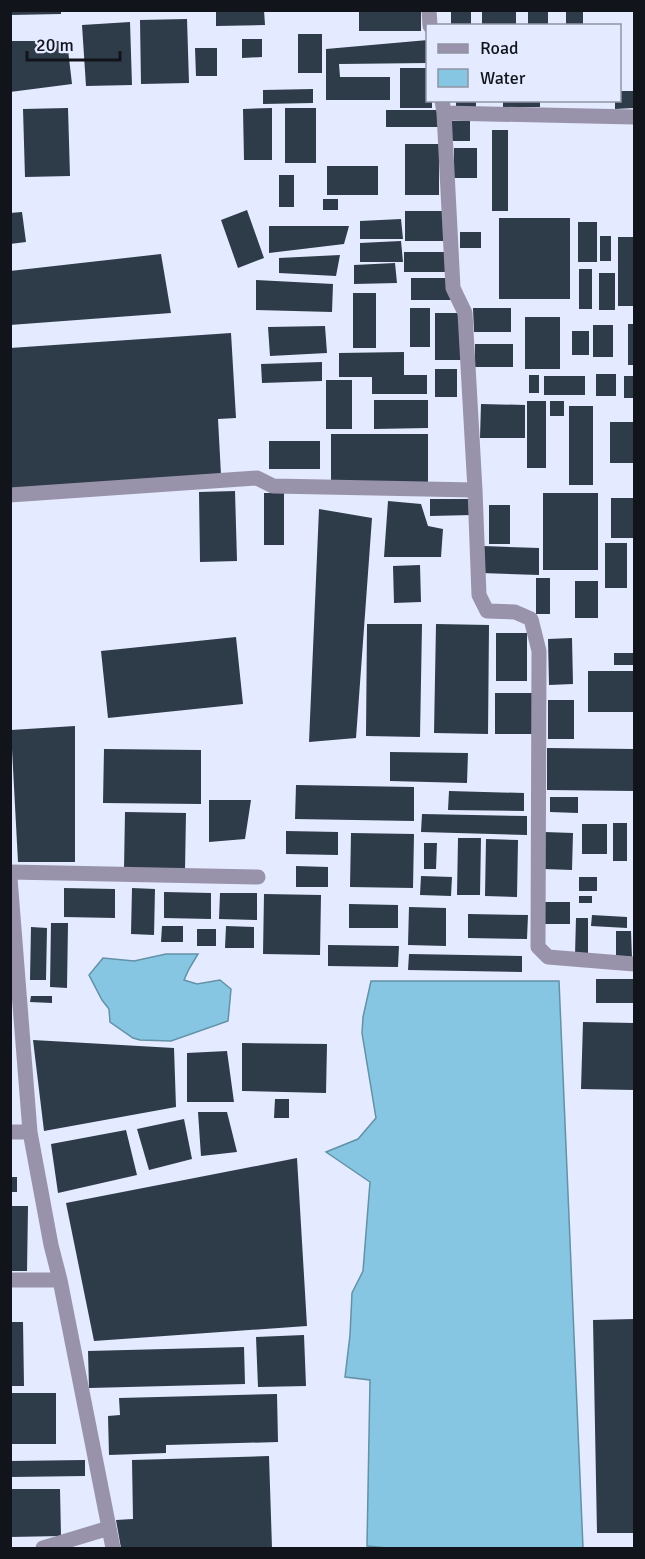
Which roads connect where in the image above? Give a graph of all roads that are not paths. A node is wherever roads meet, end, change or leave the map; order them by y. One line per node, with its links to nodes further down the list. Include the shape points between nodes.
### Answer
1 (443, 107): 2 (street); 3 (street, via 453,288 465,313)
2 (634, 117)
3 (475, 490): 4 (street, via 273,486 257,478); 8 (street, via 479,595 487,611 515,612 531,619 539,651 538,947 548,957)
4 (10, 495)
5 (10, 872): 6 (street)
6 (258, 877)
7 (10, 878): 10 (street)
8 (634, 964)
9 (10, 1132): 10 (street)
10 (30, 1132): 12 (street)
11 (10, 1280): 12 (street)
12 (60, 1280): 13 (street)
13 (109, 1528): 14 (street); 15 (street)
14 (43, 1548)
15 (113, 1548)

